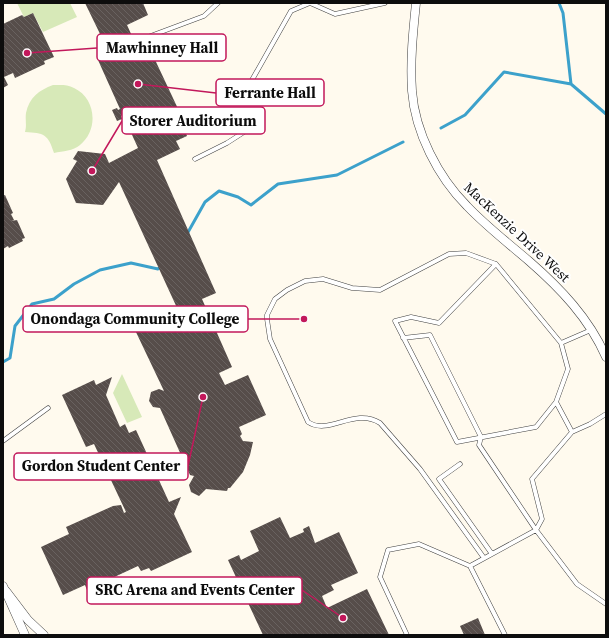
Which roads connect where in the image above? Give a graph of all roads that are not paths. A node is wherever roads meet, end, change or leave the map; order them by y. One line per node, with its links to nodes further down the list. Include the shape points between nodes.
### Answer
1 (218, 3): 5 (lane, via 204,16)
2 (385, 3): 4 (lane)
3 (416, 3): 10 (street, MacKenzie Drive West, via 411,50 412,92 422,134 434,159 468,207 548,278 577,308)
4 (377, 4): 6 (lane, via 335,14 310,3 291,11)
5 (146, 38)
6 (239, 103)
7 (255, 125): 8 (lane, via 228,143)
8 (195, 159)
9 (496, 264): 11 (lane, via 439,323 411,317 395,321); 12 (lane); 23 (lane, via 466,253 450,254 380,290 352,288 323,279 305,281 275,299 267,315 270,340 308,422 318,426 360,416 380,423 420,469)
10 (590, 330): 12 (lane); 13 (street, MacKenzie Drive West)
11 (403, 338): 18 (lane, via 458,442); 18 (lane, via 430,335)
12 (562, 343): 14 (lane, via 568,370)
13 (606, 356)
14 (556, 402): 17 (lane); 18 (lane, via 536,427)
15 (48, 408): 19 (lane)
16 (606, 414): 17 (lane)
17 (572, 432): 21 (lane, via 532,479 542,519)
18 (481, 437): 21 (lane, via 479,445)
19 (3, 441)
20 (460, 464): 22 (lane, via 439,479)
21 (536, 530): 22 (lane); 26 (lane, via 577,584)
22 (492, 554): 23 (lane)
23 (484, 558): 24 (lane)
24 (470, 566): 30 (lane, via 419,544 388,550 380,577); 31 (lane)
25 (4, 588): 27 (street); 28 (street)
26 (606, 604)
27 (25, 635)
28 (43, 635): 29 (street)
29 (52, 635)
30 (407, 635)
31 (505, 635)

